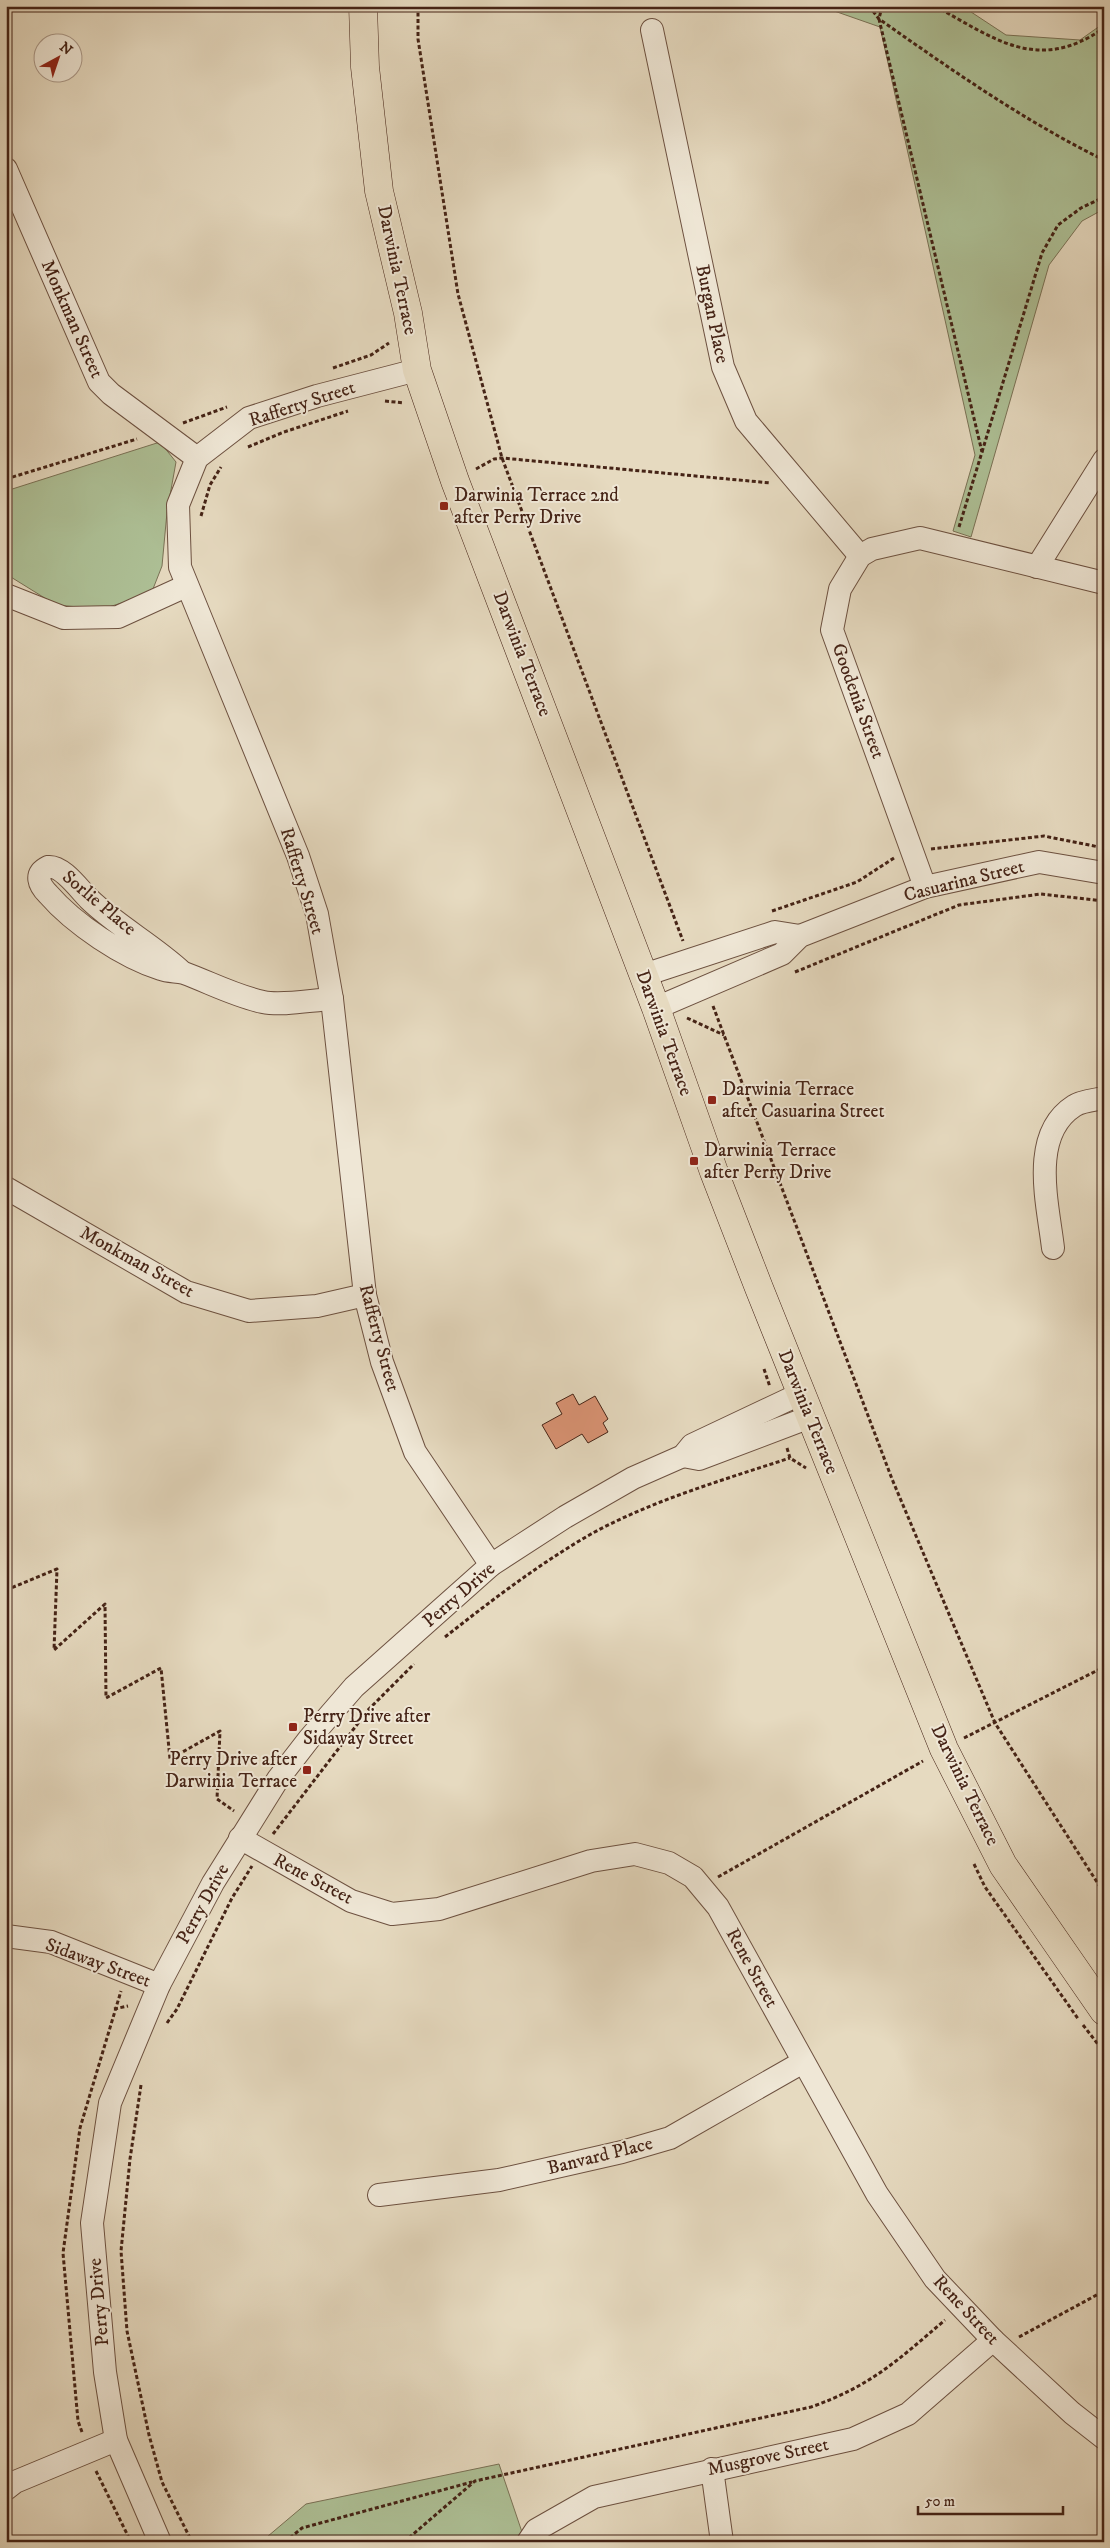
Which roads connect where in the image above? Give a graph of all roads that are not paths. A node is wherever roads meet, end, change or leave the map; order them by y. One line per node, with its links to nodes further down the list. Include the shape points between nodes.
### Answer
1 (363, 6): 4 (main road, Darwinia Terrace, via 365,67 380,191 408,313)
2 (652, 30): 7 (street, Burgan Place, via 723,367 746,421)
3 (6, 169): 5 (street, Monkman Street, via 95,374 111,394)
4 (417, 370): 5 (street, Rafferty Street, via 249,418); 16 (main road, Darwinia Terrace, via 455,481)
5 (197, 458): 10 (street, Rafferty Street, via 178,505 180,567)
6 (1104, 460): 8 (street)
7 (860, 556): 8 (street, via 872,549 920,538); 13 (street, Goodenia Street, via 840,589 832,630)
8 (1037, 567): 9 (street)
9 (1104, 583)
10 (186, 586): 11 (street, via 118,617 64,618); 17 (street, Rafferty Street, via 298,856 317,914)
11 (6, 595)
12 (1104, 873): 13 (street, Casuarina Street, via 1039,862)
13 (926, 887): 14 (street, Casuarina Street)
14 (800, 936): 16 (street, via 775,932); 18 (street, Casuarina Street, via 782,954)
15 (182, 972): 15 (street, Sorlie Place, via 162,970 92,933 45,891 39,882 41,872 50,866 58,868 90,901); 17 (street, Sorlie Place, via 223,990 265,1002)
16 (644, 975): 18 (main road, Darwinia Terrace)
17 (332, 999): 22 (street, Rafferty Street)
18 (656, 1008): 23 (main road, Darwinia Terrace, via 714,1172)
19 (1104, 1098): 21 (street, via 1075,1105 1056,1122 1046,1148 1046,1186)
20 (6, 1188): 22 (street, Monkman Street, via 186,1292 249,1311 317,1306)
21 (1053, 1248)
22 (365, 1295): 24 (street, Rafferty Street, via 382,1362 416,1452)
23 (805, 1406): 24 (street, Perry Drive, via 699,1459 683,1456 634,1478 565,1517); 28 (main road, Darwinia Terrace, via 944,1748 1004,1865)
24 (491, 1565): 25 (street, Perry Drive, via 354,1687 278,1779)
25 (240, 1838): 27 (street, Perry Drive); 29 (street, Rene Street, via 350,1901 392,1914 439,1910 591,1861 635,1854 669,1863 693,1877 718,1907)
26 (6, 1936): 27 (street, Sidaway Street, via 51,1942)
27 (159, 1986): 33 (street, Perry Drive, via 110,2103 92,2223 105,2372)
28 (1104, 2011)
29 (802, 2062): 30 (street, Banvard Place, via 670,2138 498,2180); 31 (street, Rene Street, via 877,2194 936,2279)
30 (379, 2194)
31 (993, 2340): 32 (street, Rene Street); 34 (street, Musgrove Street, via 908,2414 854,2439)
32 (1104, 2438)
33 (116, 2440): 35 (street, via 15,2482); 36 (street, Perry Drive)
34 (712, 2469): 37 (street, Musgrove Street, via 594,2497 536,2530); 38 (street)
35 (6, 2489)
36 (160, 2542)
37 (528, 2542)
38 (722, 2542)

